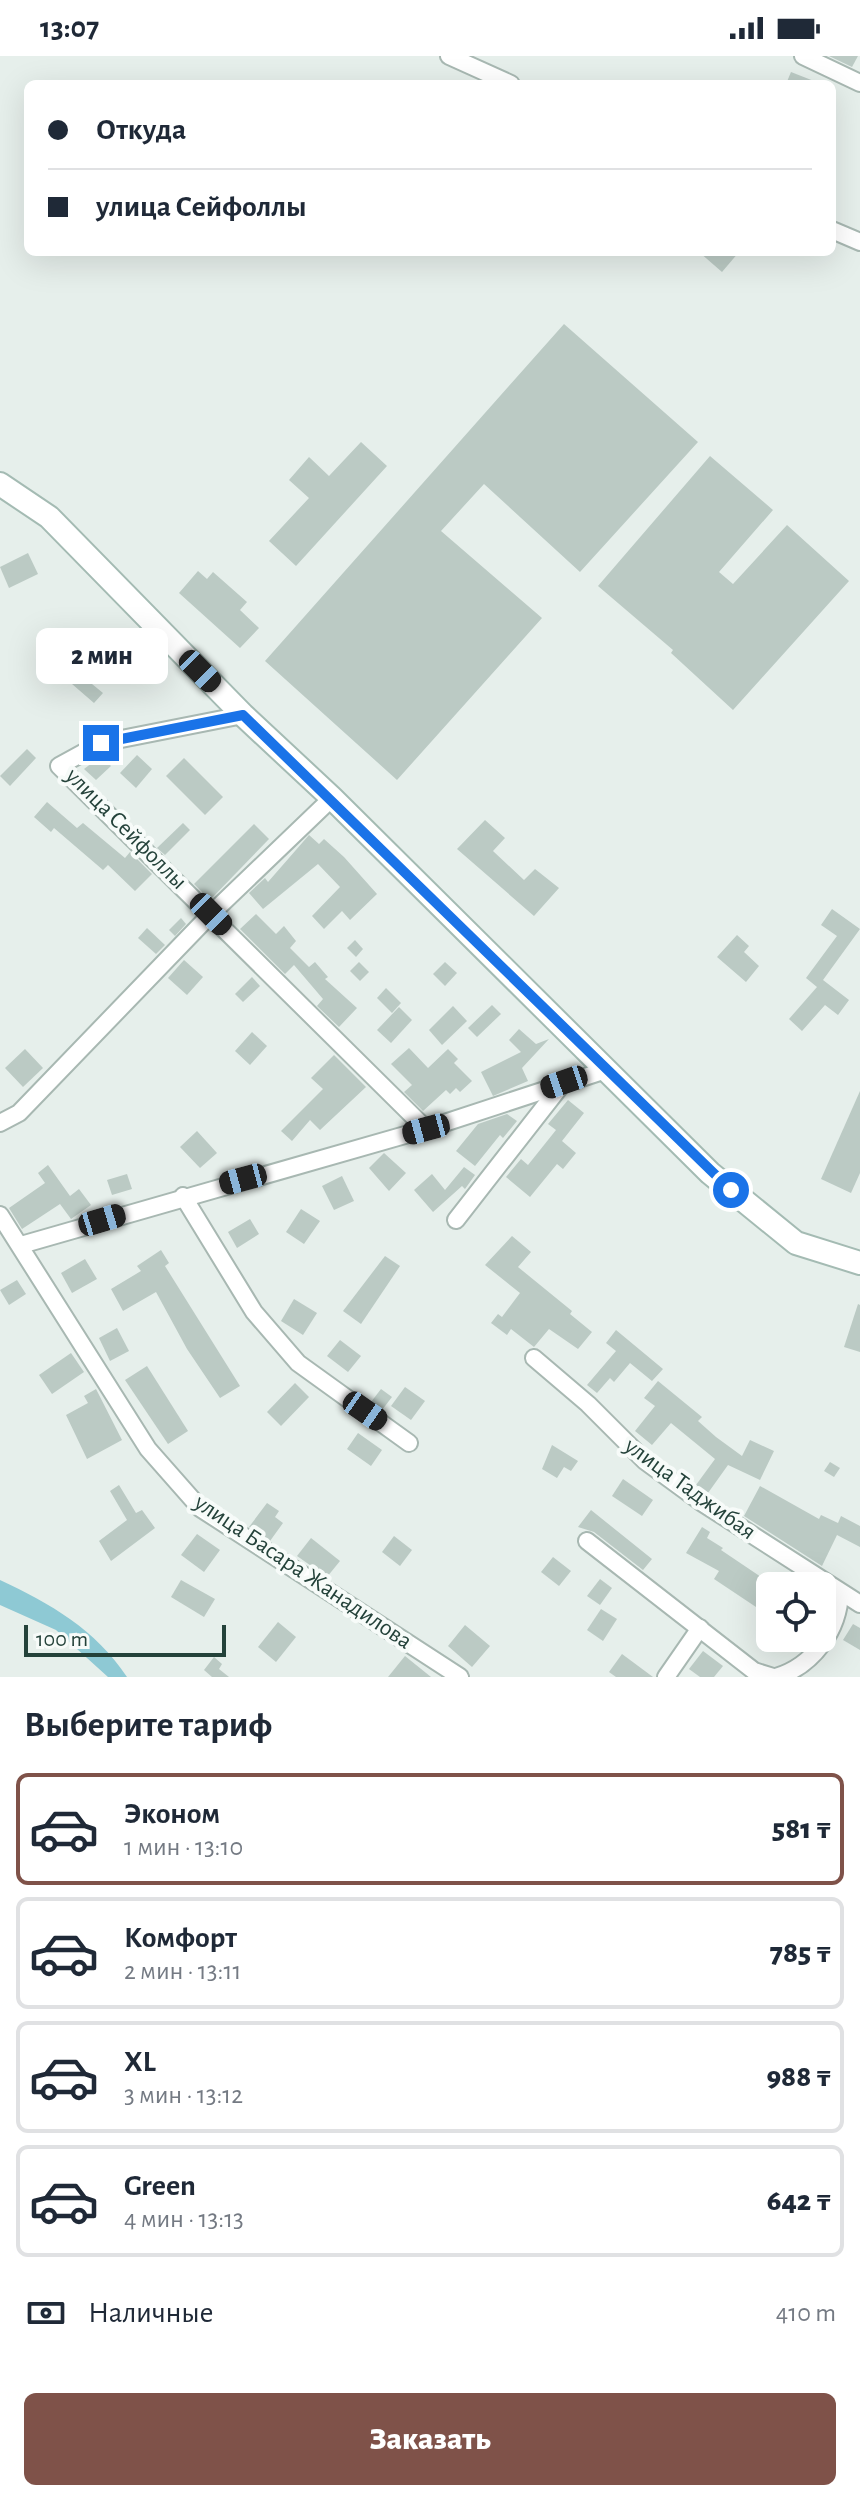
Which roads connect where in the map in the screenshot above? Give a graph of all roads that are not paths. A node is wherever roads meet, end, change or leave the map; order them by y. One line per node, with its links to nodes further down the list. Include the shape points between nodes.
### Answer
1 (449, 56): 3 (street)
2 (803, 56): 4 (street)
3 (502, 80)
4 (860, 83)
5 (836, 232): 6 (street)
6 (860, 242)
7 (0, 484): 8 (street, via 49,517)
8 (243, 715): 9 (street); 10 (street, улица Сейфоллы, via 101,743 59,766)
9 (332, 798): 10 (street); 11 (street)
10 (211, 914): 13 (street, via 19,1113); 14 (street, улица Сейфоллы)
11 (606, 1070): 12 (street); 19 (street, via 710,1173 796,1243)
12 (564, 1082): 14 (street); 17 (street)
13 (0, 1123)
14 (426, 1129): 15 (street)
15 (183, 1196): 18 (street); 21 (street, via 254,1312 298,1363)
16 (0, 1215): 18 (street, улица Басара Жанадилова)
17 (456, 1220)
18 (21, 1245): 26 (street, улица Басара Жанадилова, via 148,1449 200,1508)
19 (860, 1263)
20 (534, 1358): 23 (street, улица Таджибая, via 645,1461)
21 (409, 1443)
22 (587, 1541): 25 (street)
23 (840, 1592): 24 (street, улица Таджибая); 28 (street, via 835,1622 823,1642 803,1667)
24 (860, 1604)
25 (700, 1628): 27 (street); 28 (street, via 754,1671)
26 (460, 1677)
27 (666, 1677)
28 (774, 1677)

